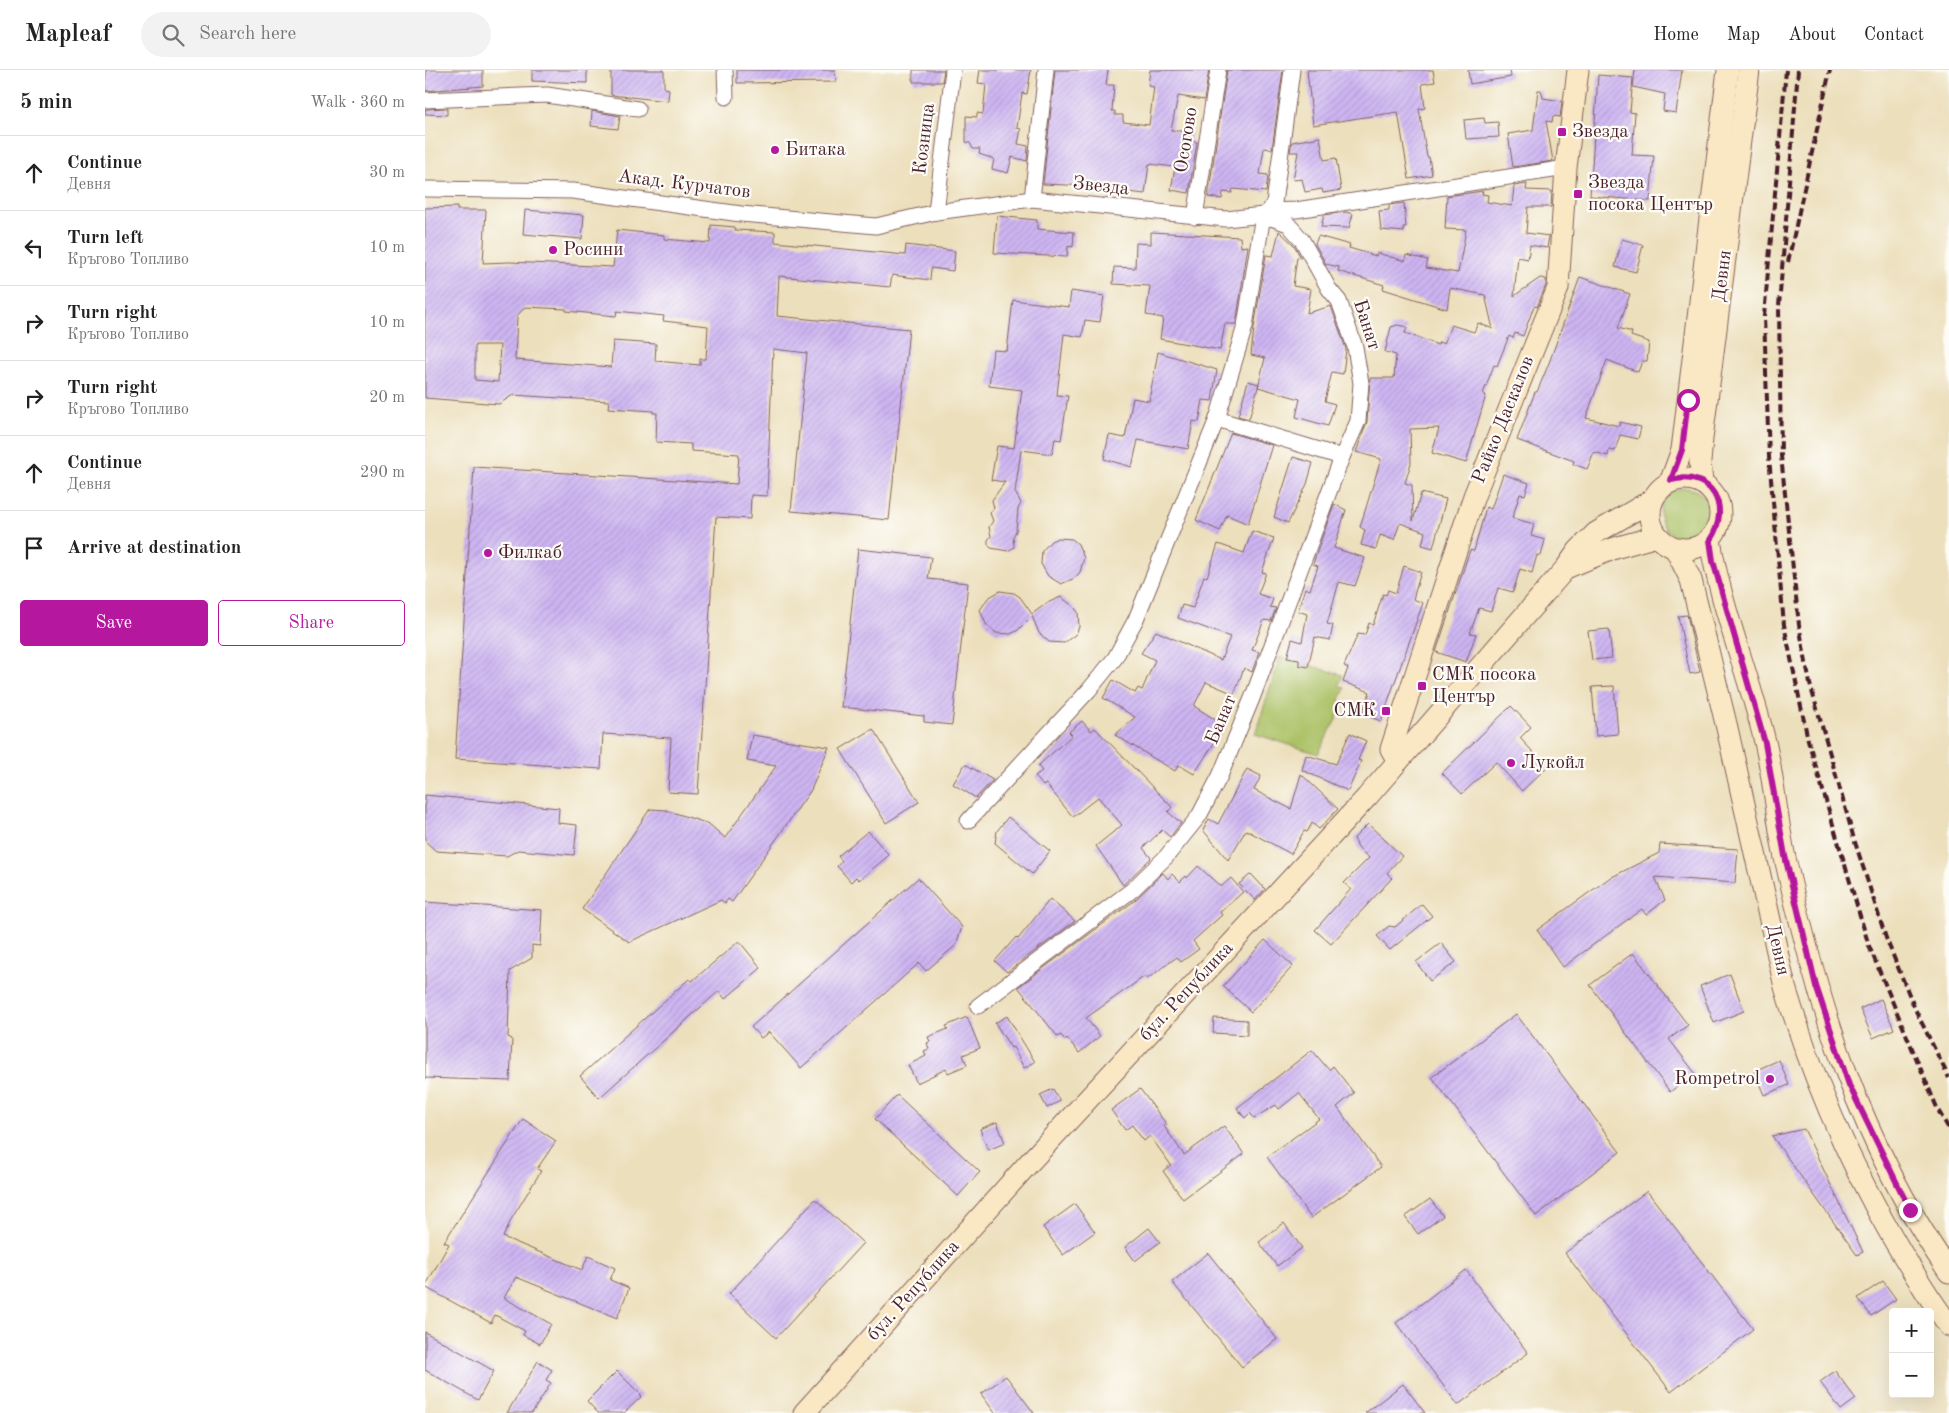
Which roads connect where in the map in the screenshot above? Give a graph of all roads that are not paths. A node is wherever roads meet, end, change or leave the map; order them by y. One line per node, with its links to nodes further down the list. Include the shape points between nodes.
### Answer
1 (725, 70): 9 (street)
2 (953, 70): 15 (street, Козница)
3 (1046, 70): 14 (street)
4 (1218, 70): 17 (street, Осогово)
5 (1291, 70): 16 (street, via 1274,202)
6 (1578, 70): 12 (main road, Райко Даскалов)
7 (1729, 70): 20 (main road, Девня, via 1682,450)
8 (1749, 70): 21 (main road, Девня, via 1702,439)
9 (726, 97)
10 (425, 100): 11 (street, via 547,96)
11 (638, 109)
12 (1566, 168): 16 (street, Звезда); 27 (main road, Райко Даскалов, via 1558,288 1474,496 1391,749)
13 (425, 189): 15 (street, Акад. Курчатов, via 573,191 741,214 876,226)
14 (1032, 200): 15 (street, Звезда); 17 (street, Звезда)
15 (936, 212)
16 (1266, 213): 17 (street, Звезда, via 1226,219); 18 (street, via 1245,326); 19 (street, Банат, via 1288,224 1302,240 1339,301 1355,347 1361,383 1358,421)
17 (1195, 217)
18 (1217, 419): 19 (street); 28 (street, via 1136,619 1115,658)
19 (1342, 456): 29 (street, Банат, via 1253,696 1220,776 1199,816 1166,858 1131,890)
20 (1671, 480): 21 (main road, via 1692,478); 22 (main road)
21 (1701, 482): 24 (main road, via 1712,490 1719,502 1721,515)
22 (1652, 500): 23 (main road, via 1650,518); 26 (main road, бул. Република, via 1596,533)
23 (1657, 536): 25 (main road); 26 (main road, бул. Република, via 1615,548)
24 (1710, 540): 25 (main road, via 1687,549); 30 (main road, Девня, via 1716,577 1759,718 1785,856 1816,986 1849,1085 1910,1210)
25 (1675, 548): 31 (main road, Девня, via 1691,580 1795,1020 1836,1126 1866,1192 1904,1260)
26 (1566, 568): 27 (main road, бул. Република)
27 (1398, 761): 32 (main road, бул. Република)
28 (968, 822)
29 (978, 1006)
30 (1949, 1272)
31 (1949, 1326)
32 (804, 1413)

